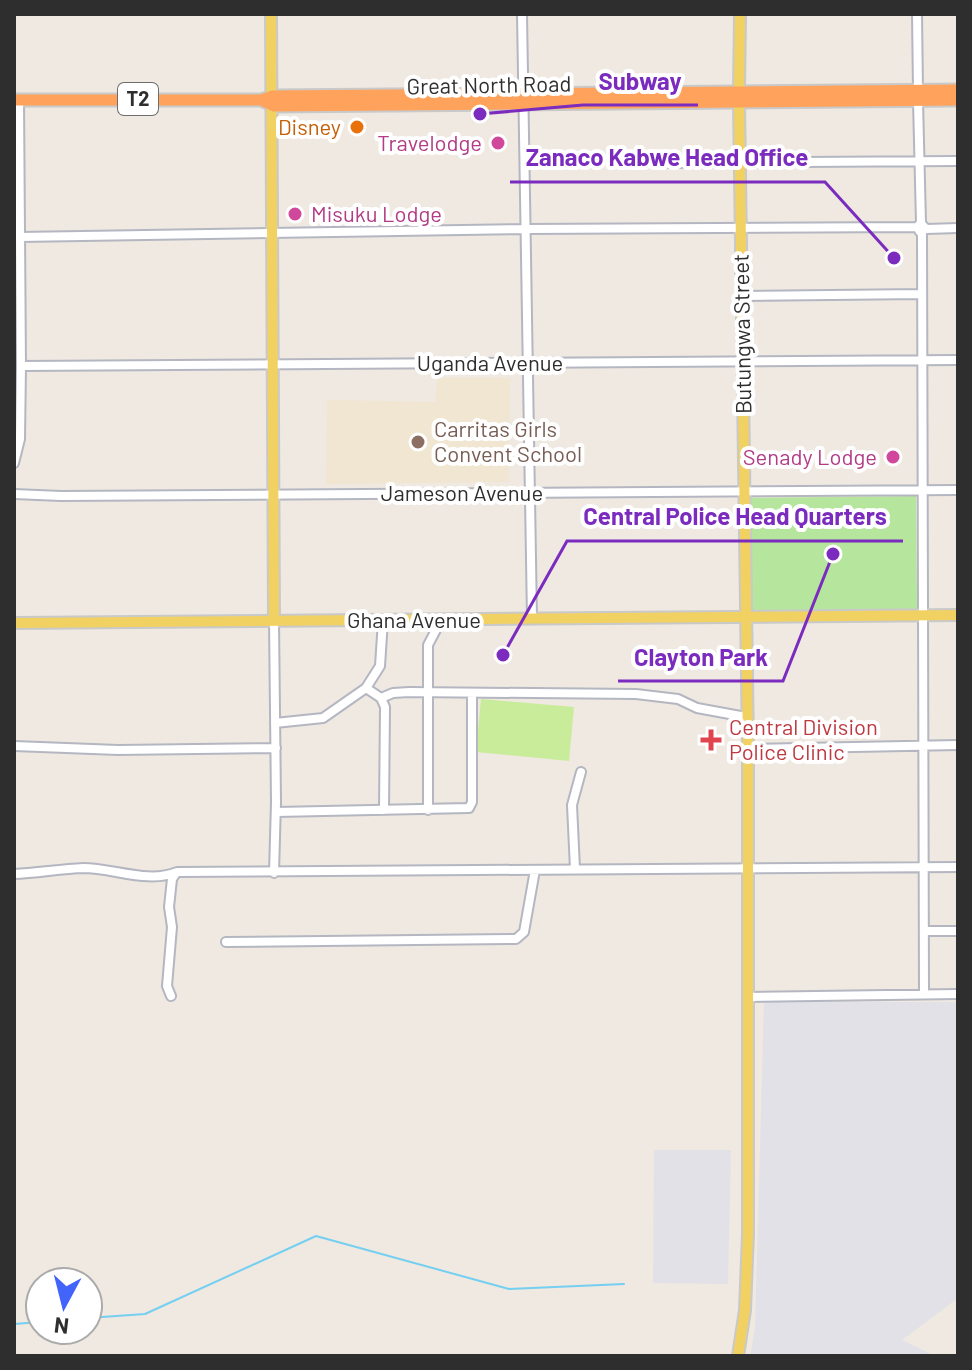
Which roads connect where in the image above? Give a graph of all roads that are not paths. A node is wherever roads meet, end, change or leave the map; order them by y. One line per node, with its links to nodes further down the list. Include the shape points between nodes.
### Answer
1 (271, 14): 11 (main road)
2 (522, 14): 8 (street)
3 (740, 14): 7 (main road, Butungwa Street)
4 (917, 14): 6 (street)
5 (958, 90): 6 (highway, Great North Road / T2)
6 (918, 96): 7 (highway, Great North Road / T2); 10 (highway, Great North Road / T2); 12 (street)
7 (739, 97): 8 (highway, Great North Road / T2); 15 (main road, Butungwa Street)
8 (524, 99): 11 (highway, Great North Road / T2); 19 (street)
9 (16, 100): 11 (highway, Great North Road / T2); 21 (street)
10 (958, 100)
11 (268, 101): 20 (main road)
12 (920, 161): 13 (street); 15 (street); 17 (street)
13 (958, 161)
14 (658, 163): 15 (street)
15 (740, 163): 16 (main road, Butungwa Street)
16 (740, 227): 17 (street); 19 (street); 23 (main road, Butungwa Street)
17 (921, 228): 18 (street); 22 (street)
18 (958, 228)
19 (526, 229): 20 (street); 27 (street)
20 (272, 233): 21 (street); 28 (main road)
21 (19, 237): 29 (street)
22 (922, 294): 23 (street); 24 (street)
23 (741, 296): 26 (main road, Butungwa Street)
24 (922, 360): 25 (street, Uganda Avenue); 26 (street, Uganda Avenue); 31 (street)
25 (958, 360)
26 (741, 361): 27 (street, Uganda Avenue); 33 (main road, Butungwa Street)
27 (528, 363): 28 (street, Uganda Avenue); 34 (street)
28 (273, 365): 29 (street, Uganda Avenue); 36 (main road)
29 (21, 366): 30 (street, via 20,439)
30 (14, 463)
31 (923, 490): 32 (street, Jameson Avenue); 33 (street, Jameson Avenue); 38 (street)
32 (958, 490)
33 (745, 491): 34 (street, Jameson Avenue); 39 (main road, Butungwa Street)
34 (530, 492): 36 (street, Jameson Avenue); 41 (street)
35 (14, 494): 36 (street, Jameson Avenue)
36 (273, 494): 43 (main road)
37 (958, 615): 38 (main road, Ghana Avenue)
38 (923, 616): 39 (main road, Ghana Avenue); 53 (street)
39 (746, 617): 41 (main road, Ghana Avenue); 49 (main road, Butungwa Street)
40 (436, 619): 41 (main road, Ghana Avenue); 42 (main road, Ghana Avenue); 46 (street, via 428,645)
41 (532, 619)
42 (383, 620): 43 (main road, Ghana Avenue); 45 (street, via 380,666)
43 (274, 621): 44 (main road, Ghana Avenue); 50 (street)
44 (14, 623)
45 (366, 688): 48 (street); 50 (street, via 323,718)
46 (429, 693): 47 (street); 48 (street); 58 (street)
47 (472, 693): 49 (street, via 636,694); 58 (street, via 471,805)
48 (381, 698): 57 (street)
49 (746, 717): 55 (main road, Butungwa Street)
50 (275, 723): 54 (street)
51 (958, 745): 53 (street)
52 (14, 746): 54 (street)
53 (924, 746): 55 (street); 60 (street)
54 (276, 748): 59 (street)
55 (748, 749): 63 (main road, Butungwa Street)
56 (581, 772): 62 (street, via 572,805)
57 (384, 810): 58 (street); 59 (street)
58 (428, 810)
59 (276, 812): 66 (street)
60 (924, 867): 61 (street); 63 (street); 68 (street)
61 (958, 867)
62 (575, 869): 63 (street); 64 (street)
63 (746, 869): 74 (main road, Butungwa Street)
64 (535, 870): 66 (street); 70 (street, via 524,932 516,939)
65 (177, 872): 66 (street); 67 (street, via 151,877 85,868); 73 (street, via 169,907)
66 (274, 873)
67 (14, 874)
68 (924, 931): 69 (street); 71 (street)
69 (958, 931)
70 (226, 942)
71 (924, 994): 72 (street); 74 (street)
72 (958, 994)
73 (171, 996)
74 (747, 997): 75 (main road, Butungwa Street, via 748,1234)
75 (738, 1356)

